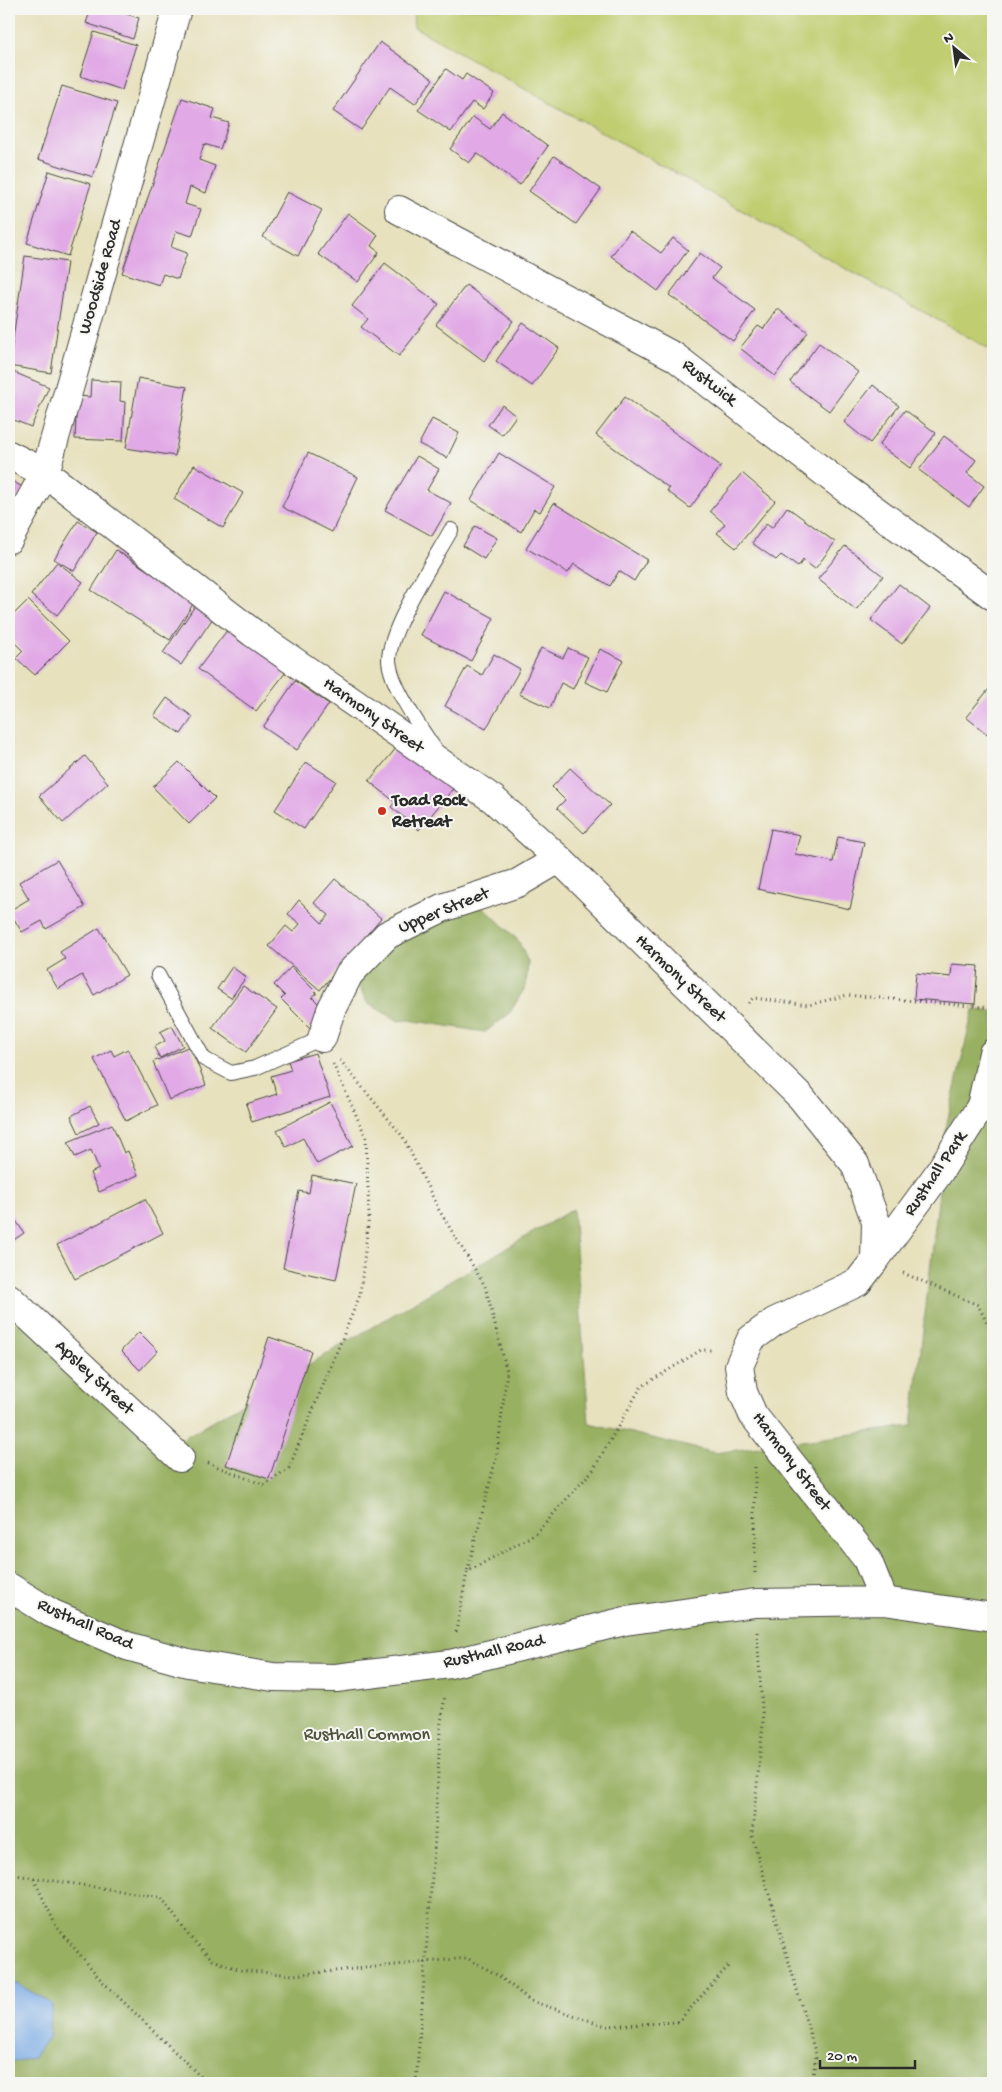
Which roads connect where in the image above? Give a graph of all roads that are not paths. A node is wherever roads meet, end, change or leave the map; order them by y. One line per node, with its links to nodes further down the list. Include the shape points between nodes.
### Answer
1 (177, 9): 4 (street, Woodside Road)
2 (399, 210): 7 (street, Rustwick, via 675,357 846,489)
3 (9, 455): 4 (street, Harmony Street)
4 (46, 473): 6 (street, Woodside Road); 8 (street, Harmony Street, via 253,633)
5 (451, 530): 8 (lane, via 404,614 392,641 389,660 409,708)
6 (9, 539)
7 (993, 596)
8 (446, 766): 9 (street, Harmony Street, via 492,799)
9 (559, 859): 11 (street, Upper Street, via 518,882 442,908 387,935 349,974 331,1010); 13 (street, Harmony Street, via 801,1098 855,1164 876,1222)
10 (158, 976): 11 (lane, via 204,1059 231,1073 255,1068)
11 (322, 1038)
12 (993, 1053): 13 (street, Rusthall Park, via 980,1106 938,1174)
13 (875, 1260): 17 (street, Harmony Street, via 858,1282 774,1322 751,1339 739,1366 743,1392 753,1415 868,1559)
14 (9, 1298): 15 (street, Apsley Street)
15 (180, 1458)
16 (9, 1587): 17 (street, Rusthall Road, via 51,1613 127,1646 188,1663 272,1677 336,1678 450,1664 625,1621 755,1603)
17 (884, 1601): 18 (street, Rusthall Road)
18 (993, 1617)

